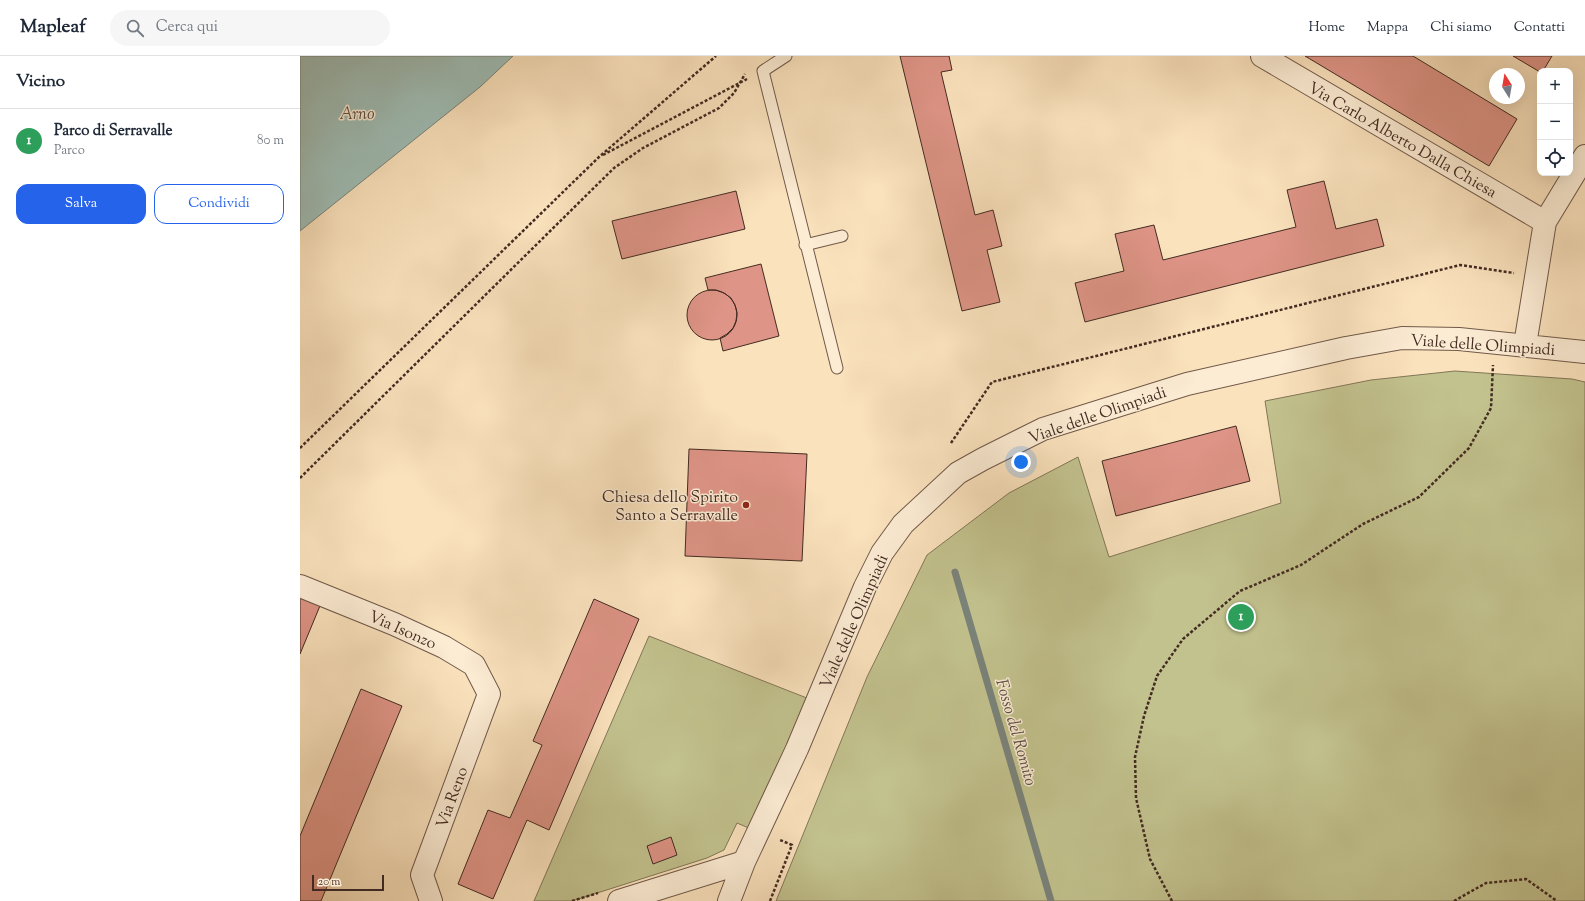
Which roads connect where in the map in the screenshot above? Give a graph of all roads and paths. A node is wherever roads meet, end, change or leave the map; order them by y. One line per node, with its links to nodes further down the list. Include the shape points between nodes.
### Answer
1 (716, 56): 8 (path)
2 (786, 56): 5 (lane)
3 (1262, 56): 9 (street, Via Carlo Alberto Dalla Chiesa)
4 (747, 70): 6 (path)
5 (763, 71): 6 (path); 11 (lane)
6 (740, 83): 8 (path); 19 (path, via 720,108 643,148 614,168)
7 (1585, 156): 9 (street)
8 (599, 157): 18 (path)
9 (1545, 222): 12 (street)
10 (842, 236): 11 (lane)
11 (805, 245): 16 (lane)
12 (1535, 276): 14 (street); 17 (path, via 1460,265 992,382)
13 (1495, 342): 14 (street, Viale delle Olimpiadi); 23 (street, Viale delle Olimpiadi, via 1402,338 1187,384 1043,429 958,473 903,524 882,553); 29 (path, via 1491,408 1469,448 1445,472 1419,497 1362,524 1301,565 1240,591 1183,639 1158,676 1144,716 1135,757 1136,798 1150,859)
14 (1525, 345): 15 (street, Viale delle Olimpiadi)
15 (1585, 352)
16 (837, 368)
17 (951, 444)
18 (300, 448)
19 (300, 478)
20 (300, 586): 21 (street, Via Isonzo, via 444,647 474,665)
21 (489, 694): 25 (street, Via Reno, via 422,876)
22 (792, 845): 28 (path)
23 (744, 862): 24 (street); 27 (street, Viale delle Olimpiadi)
24 (642, 897): 26 (street)
25 (430, 901)
26 (619, 901)
27 (729, 901)
28 (770, 901)
29 (1172, 901)
30 (1454, 901): 31 (path, via 1486,883 1526,879)
31 (1557, 901)

